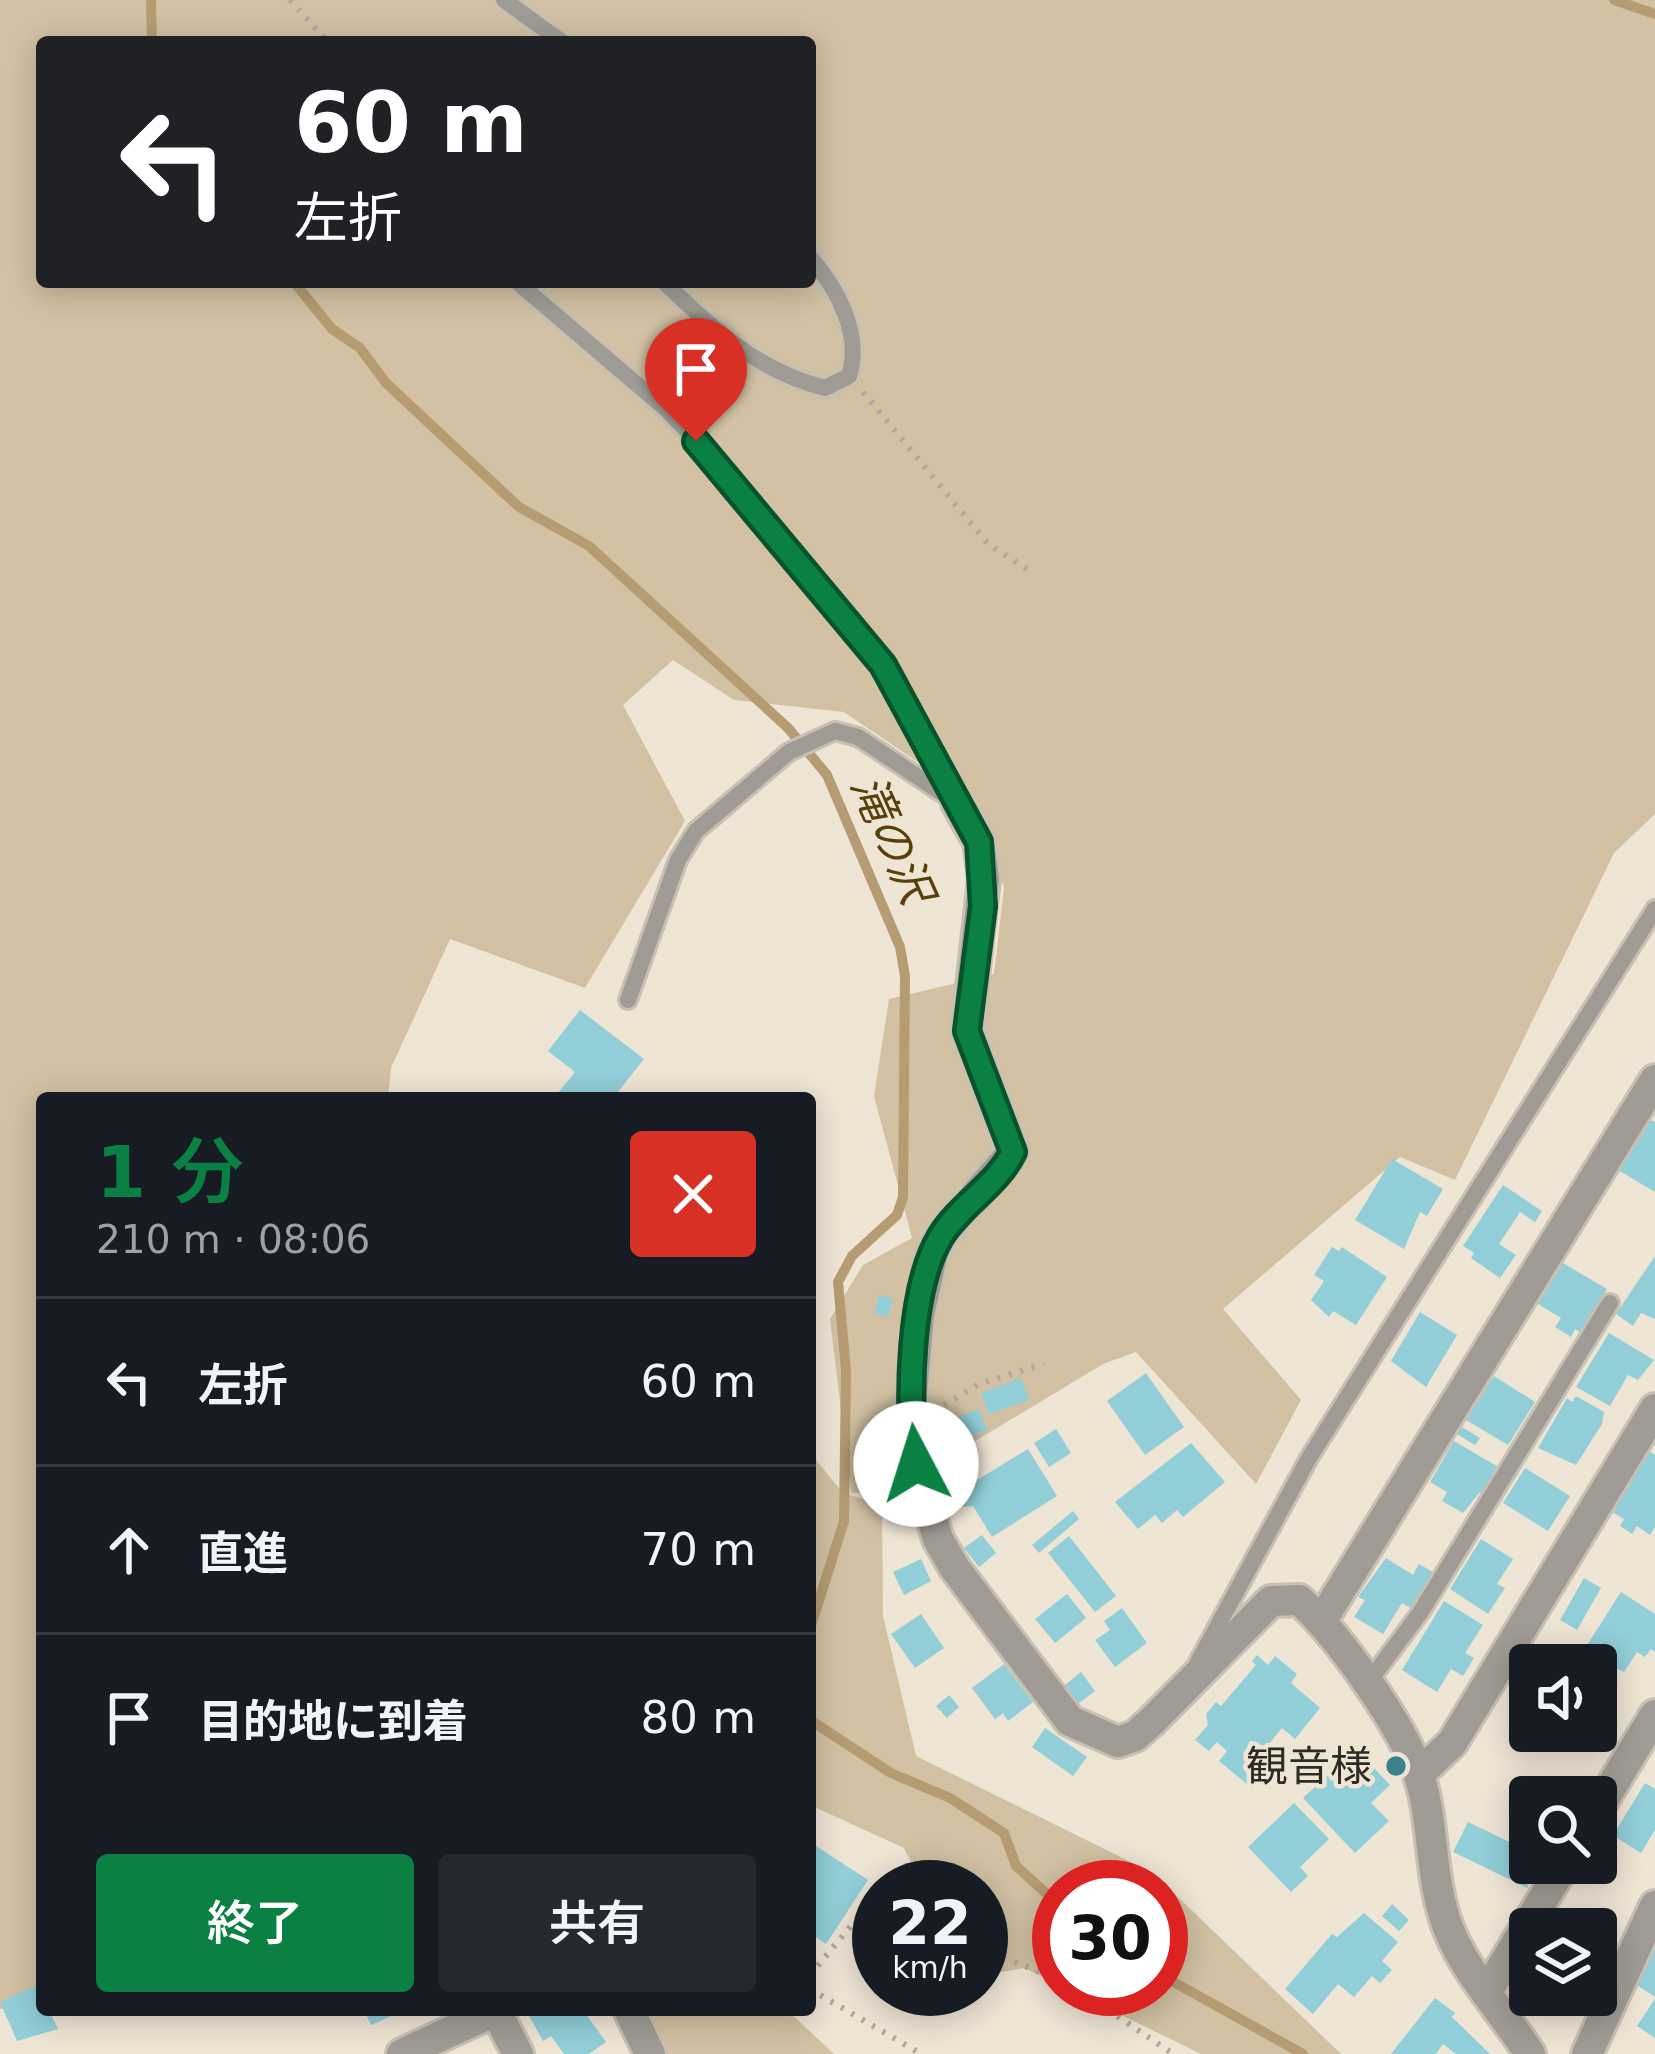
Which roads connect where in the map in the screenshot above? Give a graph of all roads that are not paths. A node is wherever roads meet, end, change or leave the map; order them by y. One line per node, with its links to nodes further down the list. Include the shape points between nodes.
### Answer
1 (504, 0): 2 (lane)
2 (554, 36)
3 (816, 267): 5 (lane, via 856,352 849,376 825,388 786,379 728,343)
4 (524, 288): 6 (lane, via 667,410 726,472 883,665)
5 (670, 288)
6 (957, 803): 8 (lane, via 858,736 835,730 789,752 696,831); 13 (street, via 979,842 984,879 967,1031 1013,1152 933,1252 911,1404 916,1464 938,1538 1070,1721 1118,1742 1135,1736)
7 (1655, 909): 13 (lane, via 1310,1459)
8 (628, 1000)
9 (1655, 1080): 12 (street)
10 (1610, 1303): 14 (lane, via 1420,1613)
11 (1655, 1409): 16 (street, via 1452,1743)
12 (1322, 1620): 13 (street, via 1299,1600 1271,1601); 14 (street)
13 (1188, 1680)
14 (1367, 1684): 16 (street)
15 (1655, 1715): 17 (street)
16 (1419, 1774): 20 (street, via 1450,1932)
17 (1617, 1777)
18 (1552, 1884): 20 (street)
19 (1655, 1906): 28 (street)
20 (1487, 1990): 27 (street)
21 (486, 2016): 24 (street)
22 (499, 2016): 25 (street)
23 (632, 2016): 26 (street)
24 (402, 2054)
25 (518, 2054)
26 (650, 2054)
27 (1530, 2054)
28 (1587, 2054)

